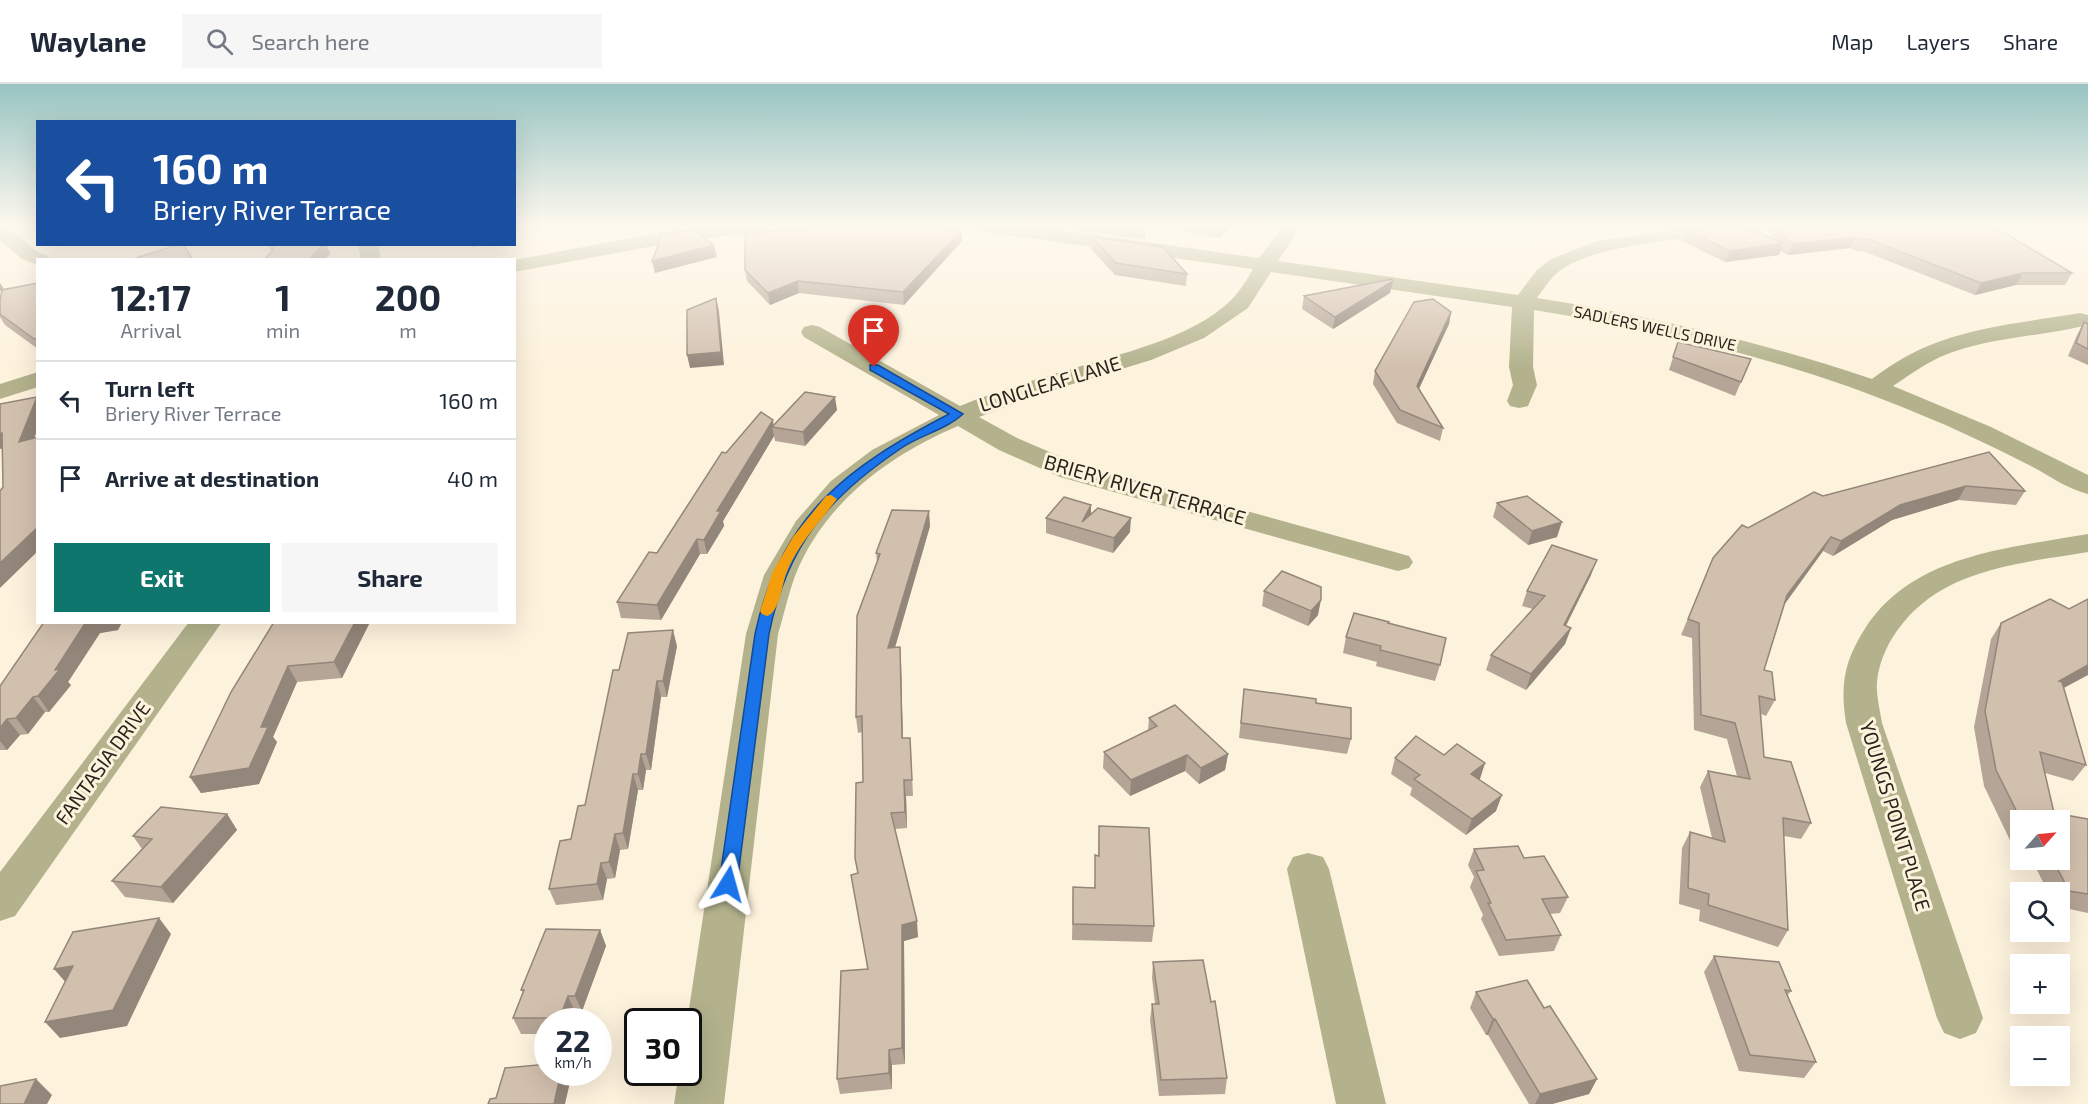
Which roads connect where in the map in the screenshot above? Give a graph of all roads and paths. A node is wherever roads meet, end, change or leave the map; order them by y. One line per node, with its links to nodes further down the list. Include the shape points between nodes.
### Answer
1 (1261, 274): 11 (street, LONGLEAF LANE, via 1244,301 1182,340)
2 (1323, 274): 4 (street, SADLERS WELLS DRIVE)
3 (1545, 274): 4 (street)
4 (1523, 303): 8 (street, SADLERS WELLS DRIVE, via 1703,336); 10 (street, via 1521,367 1525,385)
5 (2080, 320): 8 (street, via 1962,342 1911,363)
6 (812, 332): 11 (street, BRIERY RIVER TERRACE)
7 (36, 380): 9 (street)
8 (1873, 388): 12 (street, SADLERS WELLS DRIVE, via 2000,441)
9 (0, 392)
10 (1519, 401)
11 (957, 414): 14 (street, BRIERY RIVER TERRACE, via 1031,456 1070,471); 19 (street, LONGLEAF LANE, via 901,444 849,480 799,537 780,571 762,634)
12 (2088, 486)
13 (2088, 543): 18 (street, YOUNGS POINT PLACE, via 2015,556 1924,586 1893,614 1875,637 1864,662 1860,684 1864,723)
14 (1398, 562)
15 (205, 624): 17 (street, FANTASIA DRIVE)
16 (1308, 869): 20 (street)
17 (0, 904)
18 (1960, 1018)
19 (699, 1104)
20 (1362, 1104)

